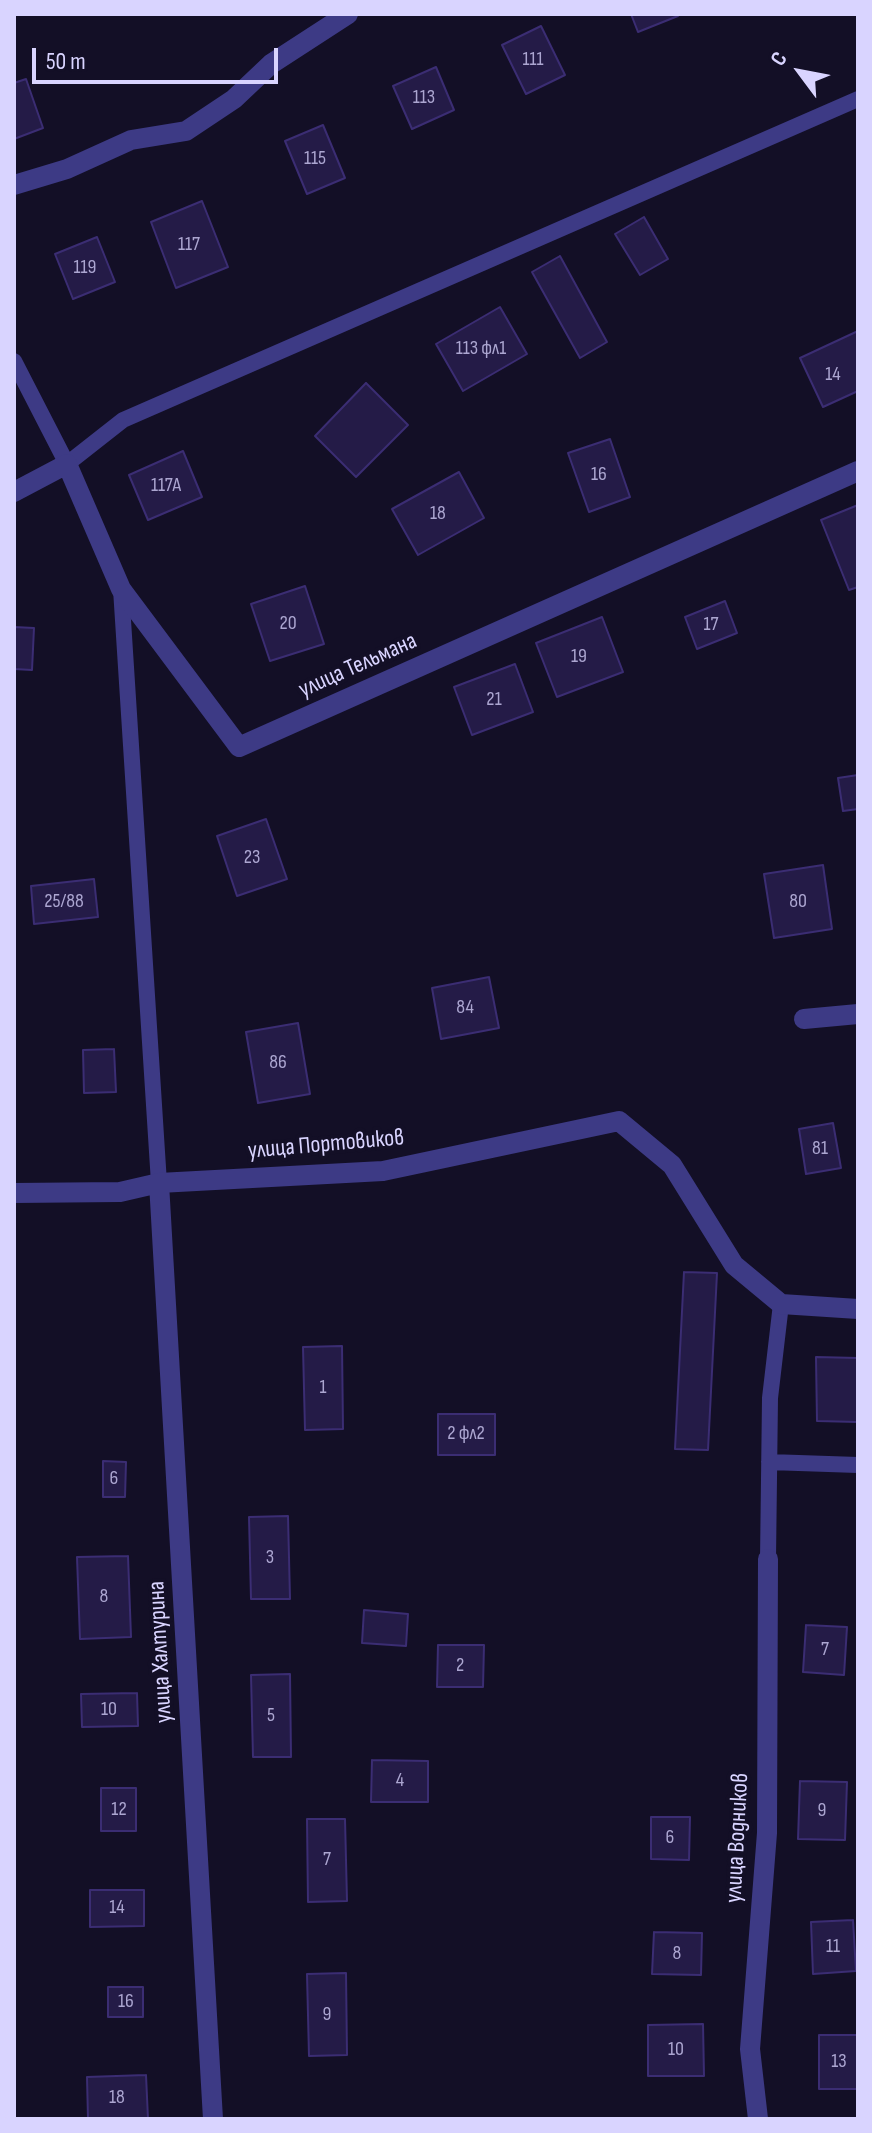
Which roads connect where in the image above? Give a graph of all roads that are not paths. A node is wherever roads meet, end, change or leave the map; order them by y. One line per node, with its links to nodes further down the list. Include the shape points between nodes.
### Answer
1 (348, 14): 3 (street, via 271,64 234,99 186,131 131,140 67,169)
2 (858, 99): 5 (lane, via 123,420)
3 (14, 185)
4 (14, 361): 5 (lane)
5 (67, 464): 7 (street); 8 (street, улица Тельмана)
6 (858, 471): 8 (street, улица Тельмана, via 239,747)
7 (14, 492)
8 (121, 589): 11 (lane)
9 (858, 1014): 10 (street)
10 (804, 1019)
11 (159, 1183): 12 (street, улица Портовиков, via 120,1192); 13 (street, улица Портовиков, via 383,1171 619,1121 672,1165 734,1265); 18 (street, улица Халтурина)
12 (14, 1193)
13 (781, 1304): 14 (street); 15 (lane)
14 (858, 1309)
15 (769, 1462): 16 (lane); 17 (lane)
16 (858, 1465)
17 (768, 1559): 19 (street, улица Водников, via 767,1833 750,2049)
18 (213, 2119)
19 (758, 2119)

